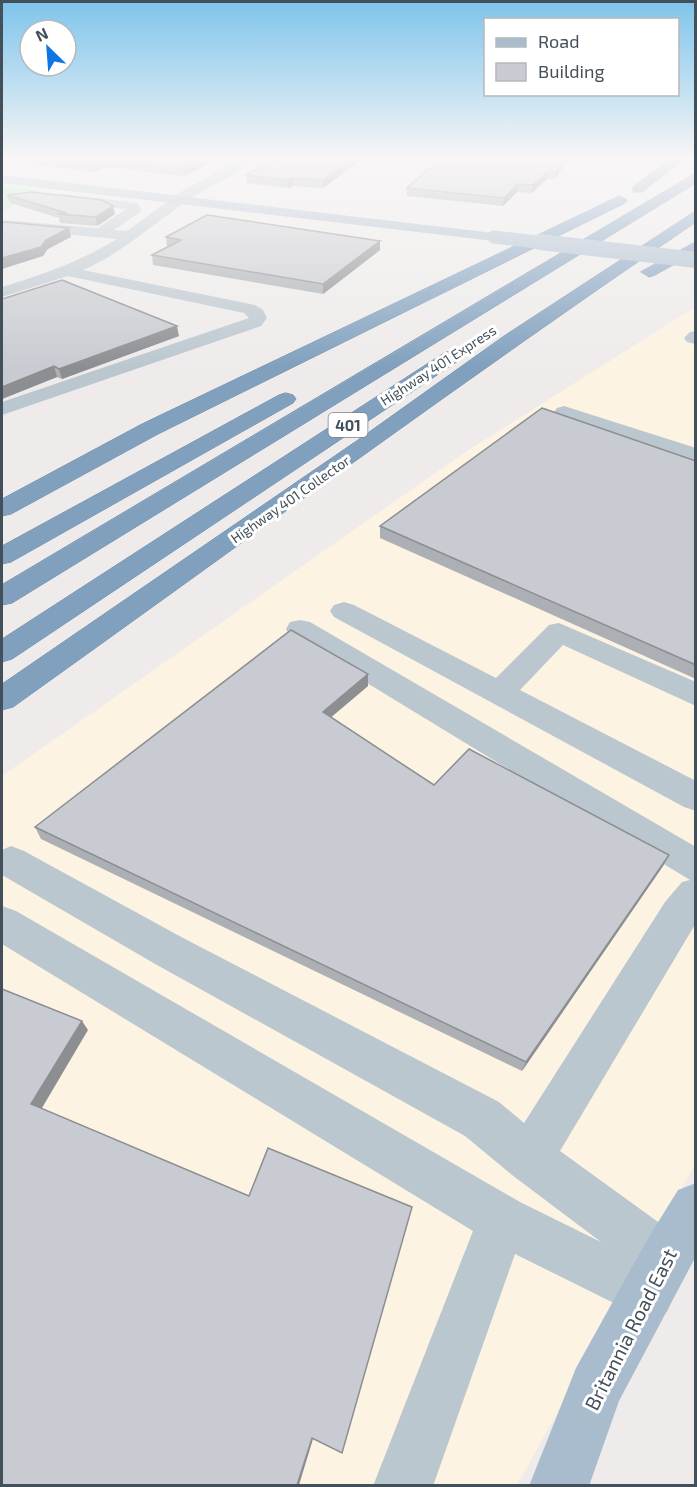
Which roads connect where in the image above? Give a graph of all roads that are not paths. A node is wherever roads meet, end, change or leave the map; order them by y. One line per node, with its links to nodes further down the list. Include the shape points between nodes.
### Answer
1 (50, 228): 9 (street)
2 (107, 228): 9 (street)
3 (139, 228): 10 (street)
4 (421, 228): 14 (main road, bridge)
5 (561, 228): 26 (highway)
6 (609, 228): 16 (highway, Highway 401 Express / 401)
7 (650, 228): 35 (highway, Highway 401 Express / 401)
8 (676, 228): 27 (highway, Highway 401 Collector / 401, via 510,340)
9 (100, 233): 10 (street); 13 (street)
10 (133, 233): 11 (street); 15 (street)
11 (162, 234)
12 (696, 246): 17 (highway)
13 (73, 247)
14 (696, 260)
15 (87, 268): 18 (street); 19 (street, via 113,265 115,271); 20 (street); 24 (street, via 249,309 258,318)
16 (541, 269): 22 (highway, via 493,288); 32 (highway, Highway 401 Express / 401)
17 (636, 279)
18 (2, 292)
19 (254, 299)
20 (2, 302)
21 (582, 312): 27 (highway)
22 (371, 353)
23 (311, 386): 31 (highway)
24 (2, 409)
25 (564, 412): 28 (street)
26 (150, 429): 29 (highway); 30 (highway)
27 (366, 445): 38 (highway, Highway 401 Collector / 401)
28 (696, 455)
29 (2, 490)
30 (2, 509)
31 (2, 556)
32 (2, 597)
33 (344, 611): 36 (street)
34 (300, 629): 41 (street)
35 (2, 652)
36 (499, 693): 37 (street, via 559,632); 39 (street)
37 (696, 695)
38 (2, 699)
39 (696, 796)
40 (11, 862): 44 (street, via 482,1119)
41 (696, 866)
42 (696, 894): 44 (street, via 679,914)
43 (2, 923): 46 (street)
44 (529, 1158): 47 (street)
45 (696, 1209): 47 (main road, Britannia Road East)
46 (502, 1220): 47 (street); 48 (street)
47 (656, 1276): 49 (main road, Britannia Road East, via 596,1388)
48 (403, 1485)
49 (559, 1485)

